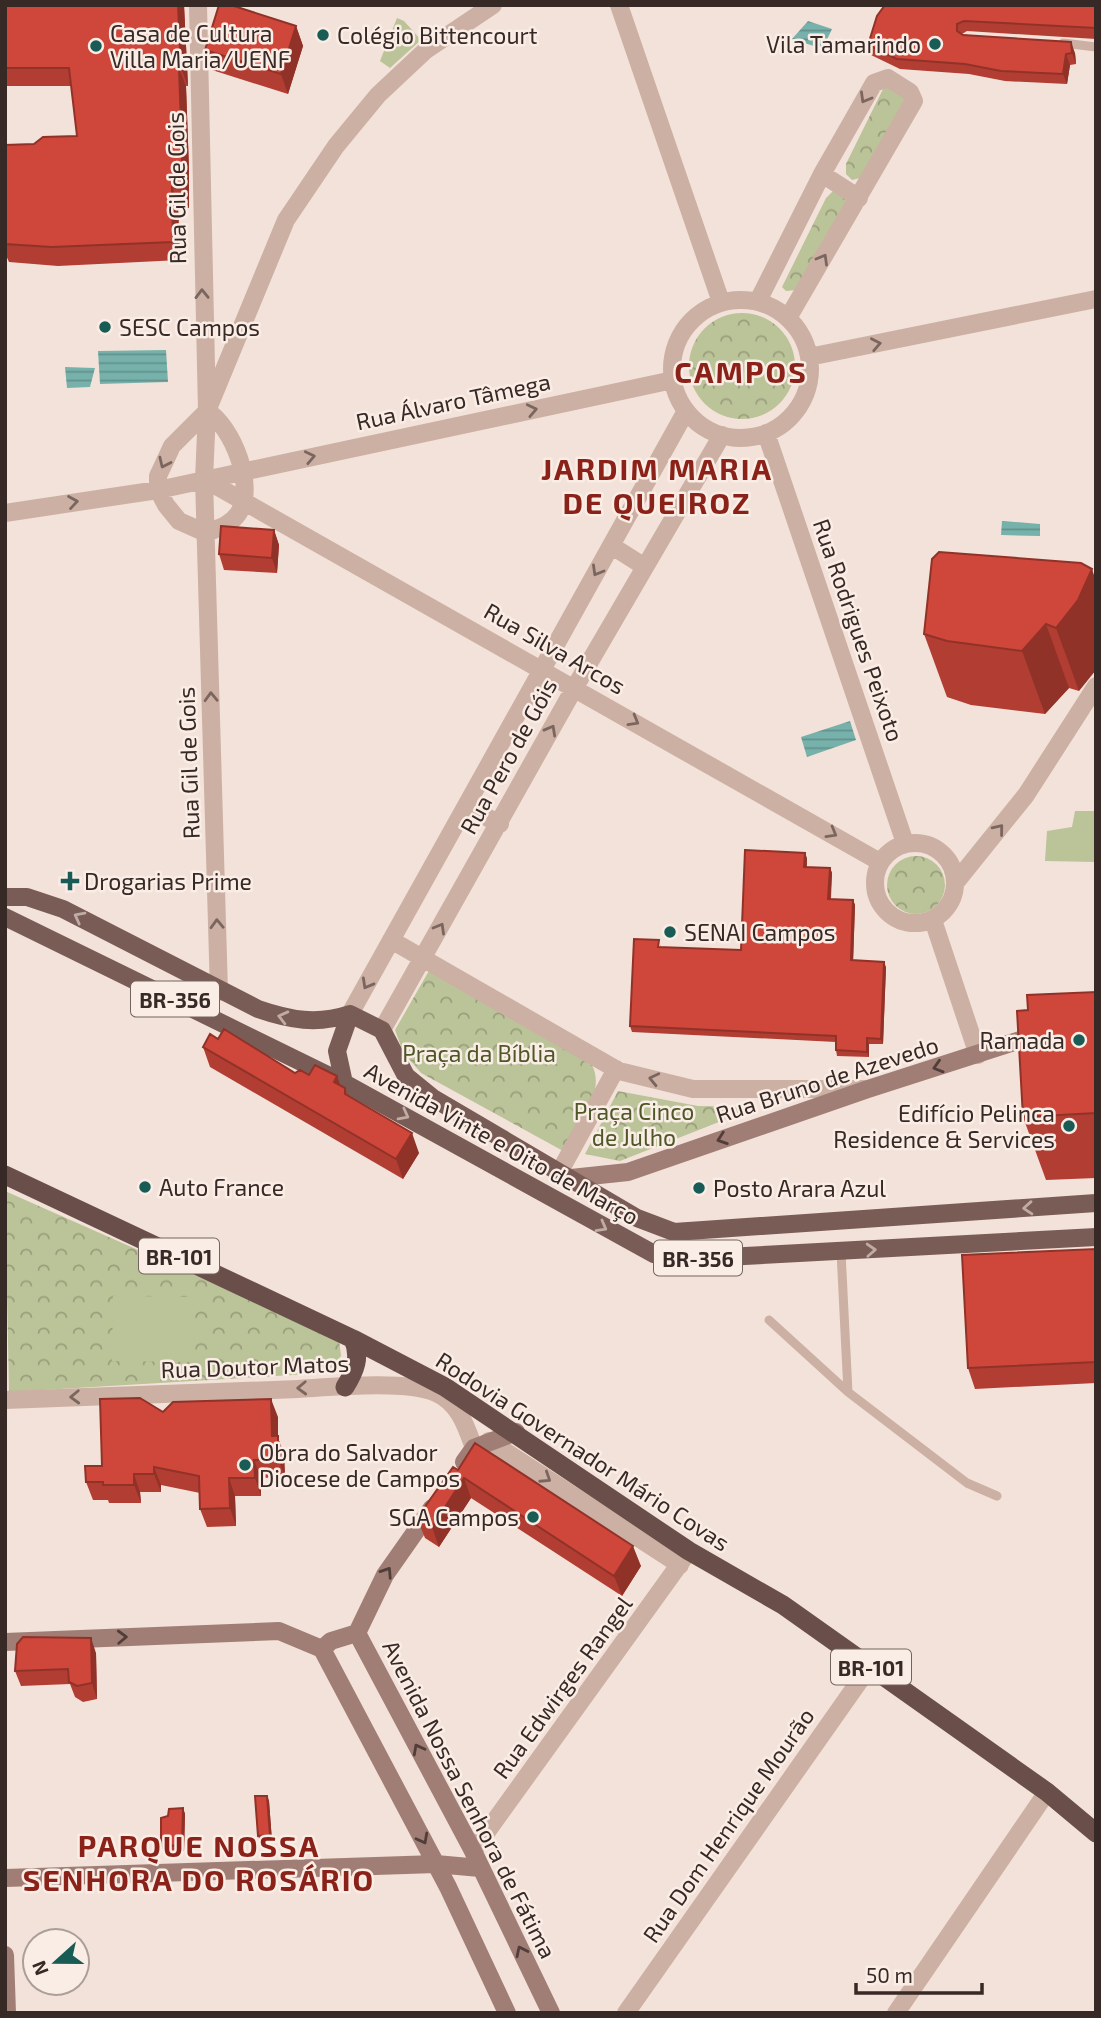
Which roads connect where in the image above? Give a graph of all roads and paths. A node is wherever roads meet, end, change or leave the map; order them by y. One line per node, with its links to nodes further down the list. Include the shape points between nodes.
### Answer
1 (198, 5): 12 (street, Rua Gil de Gois, one-way to 1)
2 (493, 5): 14 (street, via 426,50 378,95 336,146 286,220)
3 (619, 5): 10 (street)
4 (1049, 42): 5 (lane)
5 (1096, 47)
6 (822, 174): 7 (street); 7 (street, one-way to 6, via 914,101 910,92 888,78 874,83); 9 (street)
7 (859, 198): 11 (street, one-way to 7)
8 (1096, 299): 13 (street, one-way to 8)
9 (758, 301): 10 (street); 11 (street)
10 (721, 302): 15 (street, via 699,313 682,332 673,355)
11 (788, 318): 13 (street, via 802,336)
12 (204, 353): 14 (street); 16 (street, Rua Gil de Gois)
13 (809, 357): 18 (street, via 809,380 801,402 786,421)
14 (229, 362): 16 (street)
15 (673, 380): 17 (street); 20 (street, Rua Álvaro Tâmega, one-way to 15)
16 (207, 411): 20 (street, via 225,426); 21 (street, Rua Gil de Gois); 22 (street, one-way to 22, via 172,446 158,476)
17 (682, 418): 19 (street); 26 (street, Rua Pero de Góis)
18 (766, 433): 19 (street, via 744,438); 33 (street, Rua Rodrigues Peixoto)
19 (722, 435): 27 (street, Rua Pero de Góis)
20 (243, 471): 21 (street, Rua Álvaro Tâmega); 23 (street)
21 (204, 479): 22 (street, Rua Álvaro Tâmega); 23 (street, Rua Silva Arcos); 25 (street, Rua Gil de Gois)
22 (158, 490): 24 (street, Rua Álvaro Tâmega, one-way to 22); 25 (street, via 178,521)
23 (244, 500): 25 (street, via 229,525); 28 (street, Rua Silva Arcos)
24 (5, 513)
25 (206, 533): 41 (street, Rua Gil de Gois, one-way to 25)
26 (612, 546): 27 (street); 28 (street, Rua Pero de Góis, one-way to 28)
27 (645, 567): 30 (street, Rua Pero de Góis)
28 (542, 668): 30 (street, Rua Silva Arcos); 31 (street, Rua Pero de Góis)
29 (1096, 686): 35 (street, one-way to 29, via 1027,795)
30 (575, 687): 32 (street, Rua Pero de Góis, one-way to 30); 34 (street, Rua Silva Arcos, one-way to 34)
31 (467, 807): 32 (street); 39 (street, Rua Pero de Góis)
32 (500, 824): 40 (street, Rua Pero de Góis, one-way to 32)
33 (905, 843): 34 (street); 35 (street, via 924,843 940,850 952,864)
34 (880, 862): 38 (street, via 875,878 885,910 916,924)
35 (956, 882): 38 (street, via 945,911)
36 (5, 897): 41 (main road, BR-356, one-way to 36, via 63,909 27,897)
37 (5, 917): 47 (main road, BR-356)
38 (933, 920): 45 (street)
39 (391, 940): 40 (street); 42 (street, Rua Pero de Góis, one-way to 42)
40 (422, 958): 44 (street, Rua Pero de Góis); 46 (street)
41 (219, 992): 42 (main road, BR-356, one-way to 41, via 331,1020 287,1019)
42 (350, 1014): 44 (main road); 47 (main road, via 337,1051)
43 (1056, 1029): 45 (main road, Rua Bruno de Azevedo)
44 (382, 1030): 50 (main road, Avenida Vinte e Oito de Março, via 406,1076 433,1098)
45 (978, 1055): 48 (main road, Rua Bruno de Azevedo, one-way to 48)
46 (616, 1069): 48 (street, one-way to 46, via 694,1089); 50 (street)
47 (344, 1083): 55 (main road, Avenida Vinte e Oito de Março / BR-356, one-way to 55, via 654,1254)
48 (868, 1089): 50 (main road, Rua Bruno de Azevedo, one-way to 50, via 628,1172)
49 (5, 1175): 57 (highway, Rodovia Governador Mário Covas / BR-101)
50 (566, 1175): 52 (main road, Avenida Vinte e Oito de Março, via 637,1218 674,1232)
51 (1096, 1203): 52 (main road, Avenida Vinte e Oito de Março, one-way to 52)
52 (764, 1227): 55 (main road, via 763,1248)
53 (1096, 1237): 54 (main road, Avenida Vinte e Oito de Março / BR-356, one-way to 53)
54 (841, 1252): 55 (main road, Avenida Vinte e Oito de Março / BR-356); 59 (lane)
55 (716, 1258)
56 (769, 1320): 59 (lane)
57 (353, 1339): 58 (highway, via 358,1349 356,1365); 61 (highway, Rodovia Governador Mário Covas / BR-101, via 445,1387)
58 (345, 1387): 60 (street, Rua Doutor Matos, one-way to 60); 62 (street, Rua Doutor Matos, via 419,1388 437,1394 454,1405)
59 (848, 1392): 63 (lane, via 967,1483)
60 (5, 1400)
61 (516, 1432): 62 (main road); 64 (highway, Rodovia Governador Mário Covas / BR-101)
62 (481, 1444): 64 (street, one-way to 64); 65 (main road, one-way to 62, via 386,1574)
63 (997, 1496)
64 (685, 1558): 68 (highway, Rodovia Governador Mário Covas / BR-101, via 783,1605); 71 (street, Rua Edwirges Rangel)
65 (356, 1633): 67 (main road, Avenida Nossa Senhora de Fátima); 71 (main road, Avenida Nossa Senhora de Fátima, one-way to 65)
66 (5, 1642): 67 (main road, one-way to 67, via 279,1631)
67 (322, 1649): 72 (main road, one-way to 72)
68 (870, 1666): 69 (highway, Rodovia Governador Mário Covas / BR-101); 78 (street, Rua Dom Henrique Mourão)
69 (1047, 1792): 70 (highway, Rodovia Governador Mário Covas / BR-101); 79 (street)
70 (1096, 1833)
71 (477, 1859): 72 (main road); 77 (main road, Avenida Nossa Senhora de Fátima, one-way to 71)
72 (436, 1864): 73 (main road); 76 (main road)
73 (5, 1878)
74 (5, 1955): 75 (main road)
75 (7, 2013)
76 (508, 2013)
77 (551, 2013)
78 (626, 2013)
79 (896, 2013)

